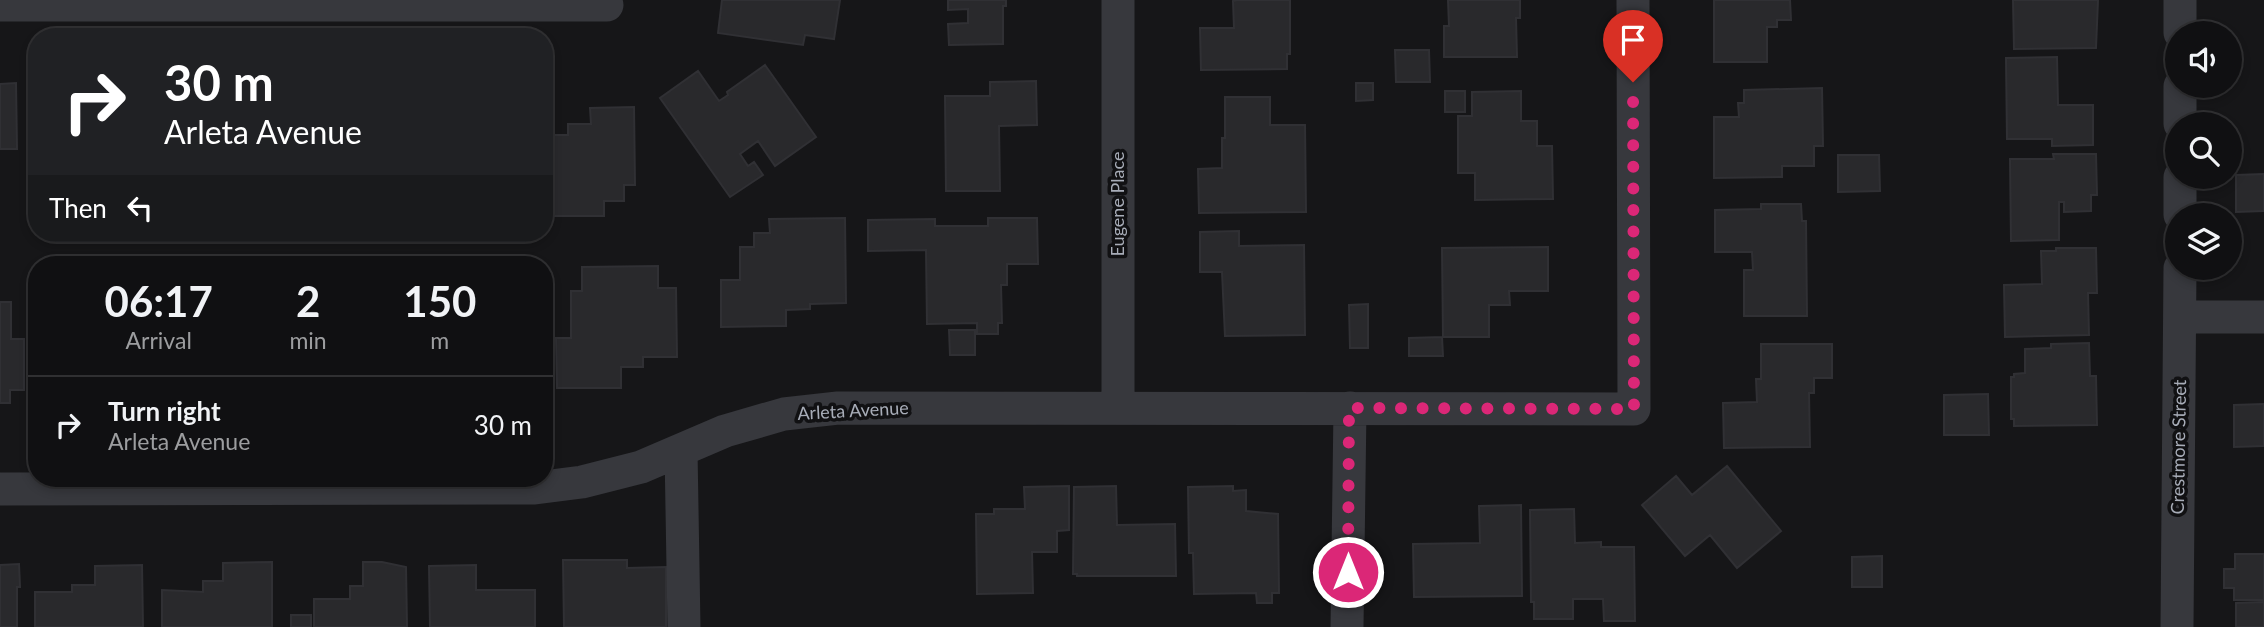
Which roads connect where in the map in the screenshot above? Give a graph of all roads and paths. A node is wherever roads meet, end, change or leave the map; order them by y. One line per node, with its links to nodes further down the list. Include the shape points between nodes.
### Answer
1 (1118, 0): 10 (street, Eugene Place)
2 (1633, 0): 11 (street, Arleta Avenue, via 1634,409)
3 (2180, 0): 6 (street)
4 (0, 5): 5 (street)
5 (607, 5)
6 (2180, 21)
7 (2180, 280): 8 (street, Crestmore Street)
8 (2180, 317): 9 (street); 18 (street, Crestmore Street)
9 (2264, 317)
10 (1118, 408): 11 (street, Arleta Avenue); 12 (street, Arleta Avenue, via 838,408 784,414)
11 (1349, 408): 17 (street)
12 (681, 450): 13 (street, Arleta Avenue, via 641,467); 16 (street)
13 (553, 486)
14 (543, 487): 15 (street, Arleta Avenue)
15 (0, 489)
16 (684, 627)
17 (1347, 627)
18 (2177, 627)

